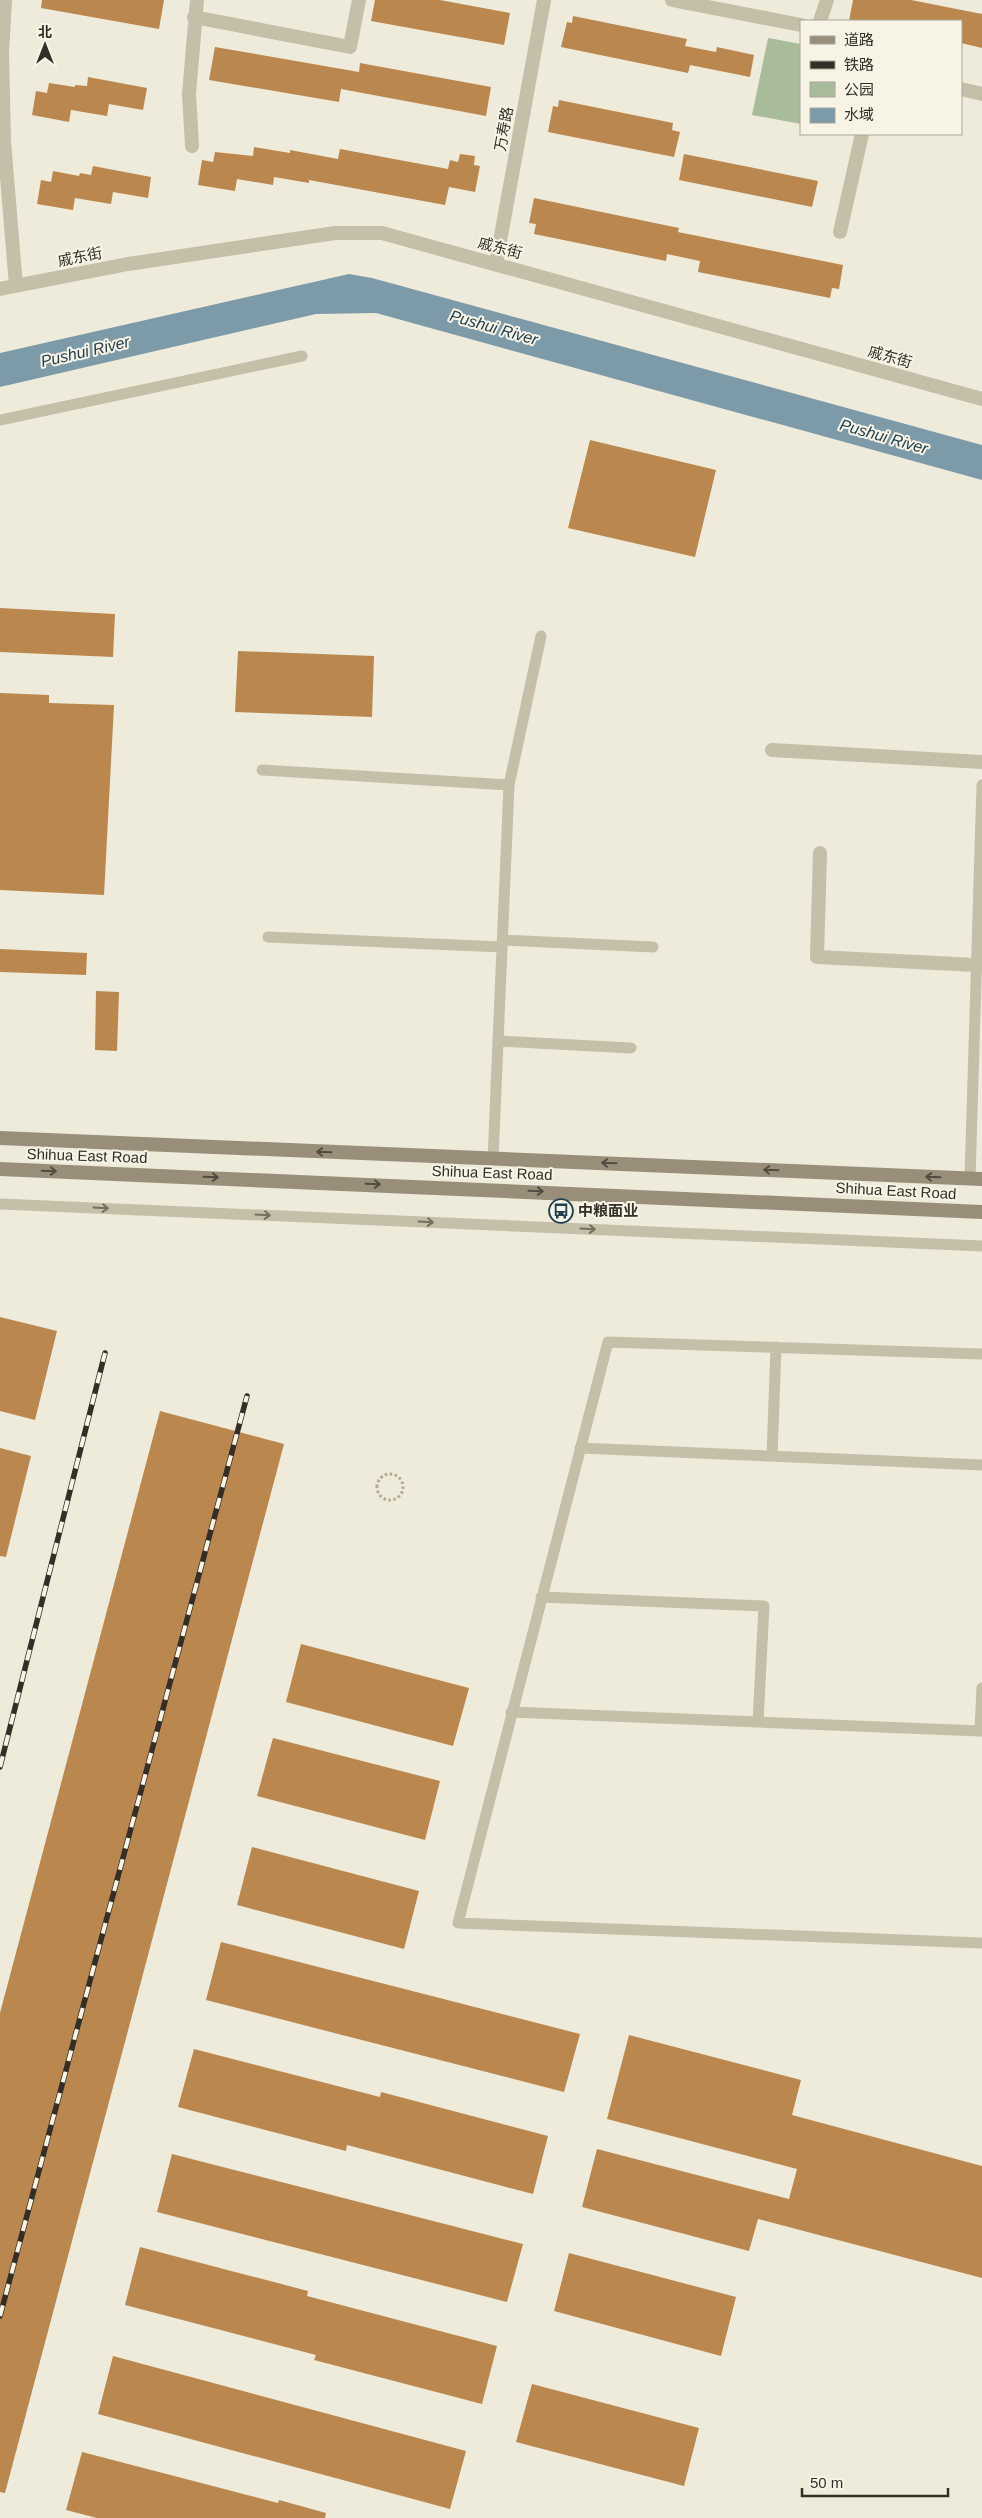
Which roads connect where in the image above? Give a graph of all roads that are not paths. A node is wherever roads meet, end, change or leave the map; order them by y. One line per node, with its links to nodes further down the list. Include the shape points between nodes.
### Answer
1 (5, 0): 10 (street)
2 (197, 0): 7 (street)
3 (358, 0): 7 (street, via 350,47)
4 (544, 0): 16 (street, 万寿路)
5 (672, 0): 9 (street)
6 (827, 0): 8 (street)
7 (194, 17): 14 (street, via 188,94)
8 (820, 20)
9 (800, 26)
10 (1, 52): 17 (street, via 4,141)
11 (962, 89): 12 (street)
12 (982, 94)
13 (862, 135): 15 (street)
14 (192, 146)
15 (840, 232)
16 (496, 263): 17 (street, 戚东街, via 382,233 335,233 128,264); 20 (street, 戚东街)
17 (16, 286): 18 (street, 戚东街)
18 (0, 289)
19 (302, 356): 21 (lane)
20 (982, 399)
21 (0, 420)
22 (541, 636): 26 (lane)
23 (772, 750): 24 (street)
24 (982, 762)
25 (262, 770): 26 (lane)
26 (509, 785): 30 (lane)
27 (982, 785): 32 (lane)
28 (820, 853): 32 (street, via 817,957)
29 (268, 937): 30 (lane)
30 (502, 943): 31 (lane); 33 (lane)
31 (653, 947)
32 (976, 965): 38 (lane)
33 (498, 1041): 34 (lane); 36 (lane)
34 (631, 1048)
35 (0, 1138): 36 (main road, Shihua East Road, one-way to 35)
36 (493, 1159): 38 (main road, Shihua East Road, one-way to 36)
37 (0, 1169): 40 (main road, Shihua East Road, one-way to 40)
38 (976, 1178)
39 (0, 1204): 41 (lane, one-way to 41)
40 (982, 1212)
41 (982, 1246)
42 (776, 1347): 43 (lane); 44 (lane, via 608,1342); 45 (lane)
43 (982, 1354)
44 (580, 1448): 45 (lane); 47 (lane)
45 (772, 1456): 46 (lane)
46 (982, 1465)
47 (541, 1597): 49 (lane); 50 (lane, via 764,1606)
48 (982, 1688): 50 (lane, via 980,1731)
49 (511, 1712): 50 (lane); 51 (lane, via 458,1923)
50 (758, 1722)
51 (982, 1943)

